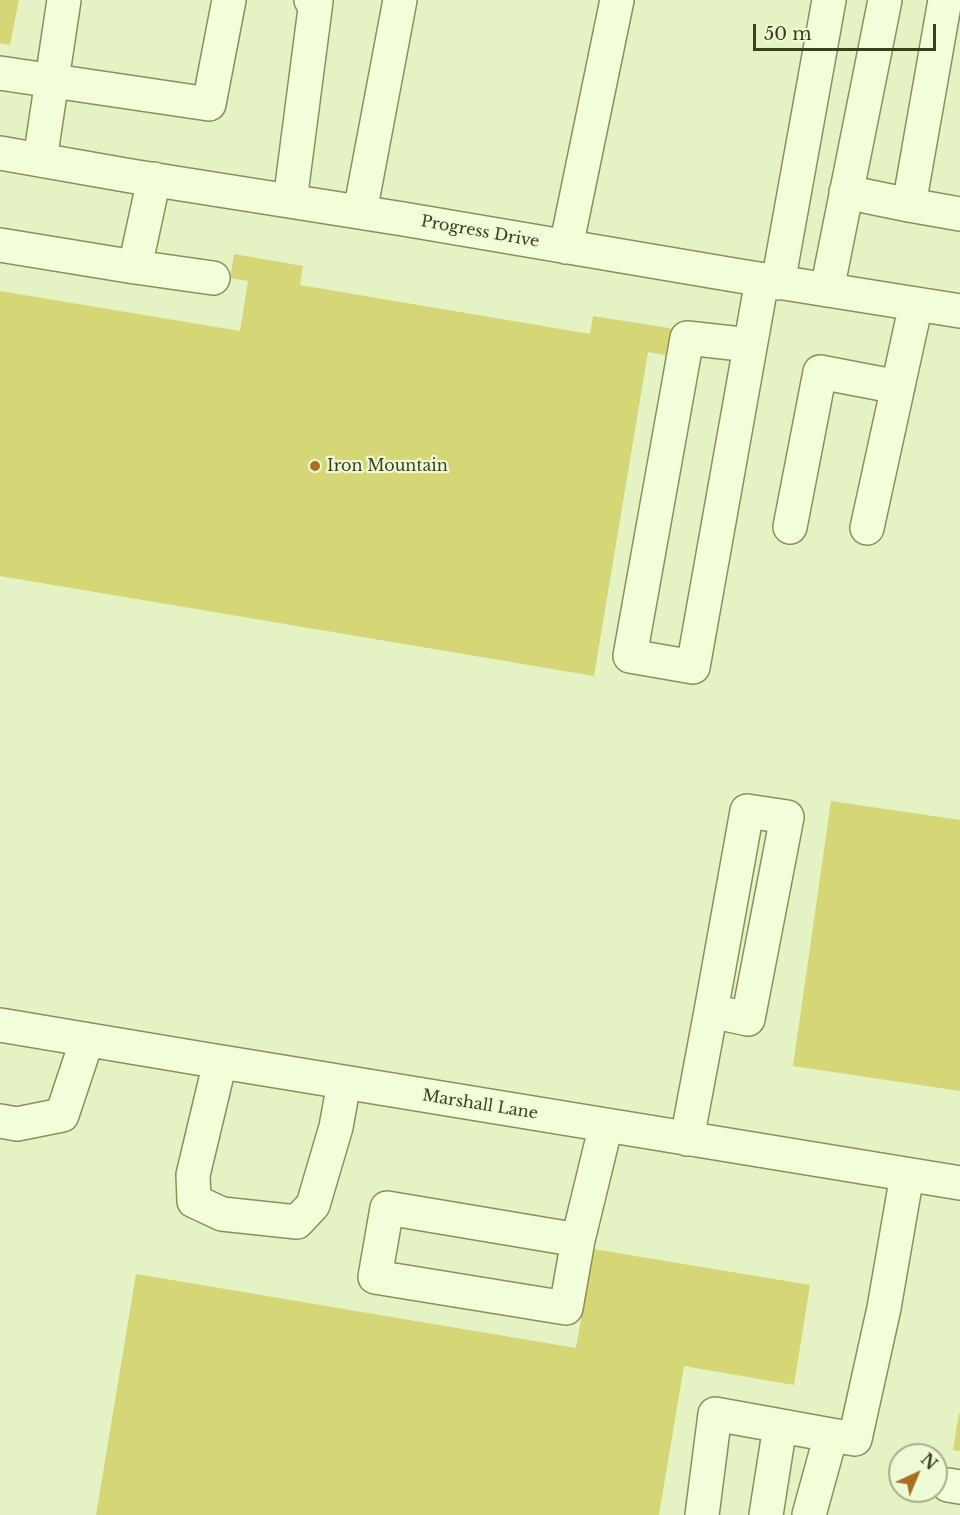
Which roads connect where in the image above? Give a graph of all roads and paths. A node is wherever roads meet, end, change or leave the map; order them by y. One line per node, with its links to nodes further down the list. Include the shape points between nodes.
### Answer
1 (64, 0): 10 (street)
2 (229, 0): 10 (street, via 210,104)
3 (311, 0): 15 (street, via 316,1)
4 (400, 0): 17 (street)
5 (617, 0): 20 (street)
6 (829, 0): 23 (street)
7 (885, 0): 14 (street)
8 (945, 0): 16 (street)
9 (0, 73): 10 (street)
10 (51, 82): 12 (street)
11 (0, 153): 12 (street, Progress Drive)
12 (40, 160): 13 (street, Progress Drive)
13 (154, 179): 15 (street, Progress Drive); 21 (street)
14 (846, 192): 16 (street); 24 (street)
15 (290, 201): 17 (street, Progress Drive)
16 (909, 205): 18 (street)
17 (360, 212): 20 (street, Progress Drive)
18 (960, 214)
19 (0, 245): 21 (street)
20 (566, 247): 23 (street, Progress Drive)
21 (135, 267): 22 (street)
22 (213, 278)
23 (770, 281): 24 (street, Progress Drive); 27 (street)
24 (827, 291): 25 (street, Progress Drive)
25 (916, 304): 26 (street, Progress Drive); 28 (street)
26 (960, 311)
27 (750, 345): 27 (street, via 693,667 630,656 687,338)
28 (898, 387): 29 (street, via 820,372); 30 (street)
29 (790, 527)
30 (867, 528)
31 (711, 1011): 31 (street, via 747,811 787,817 748,1019); 38 (street)
32 (0, 1024): 33 (street, Marshall Lane)
33 (87, 1040): 34 (street, Marshall Lane); 36 (street, via 62,1114 16,1124)
34 (220, 1062): 35 (street, Marshall Lane); 35 (street, via 193,1175 194,1201 222,1214 297,1222 313,1205 336,1127)
35 (344, 1083): 37 (street, Marshall Lane)
36 (0, 1121)
37 (606, 1125): 38 (street, Marshall Lane); 41 (street)
38 (687, 1139): 39 (street, Marshall Lane)
39 (907, 1175): 40 (street, Marshall Lane); 43 (street, via 884,1308 855,1439)
40 (960, 1183)
41 (578, 1240): 41 (street, via 387,1208 375,1277 566,1308)
42 (780, 1426): 43 (street); 44 (street, via 715,1414); 45 (street)
43 (831, 1435): 46 (street)
44 (702, 1515)
45 (766, 1515)
46 (809, 1515)

